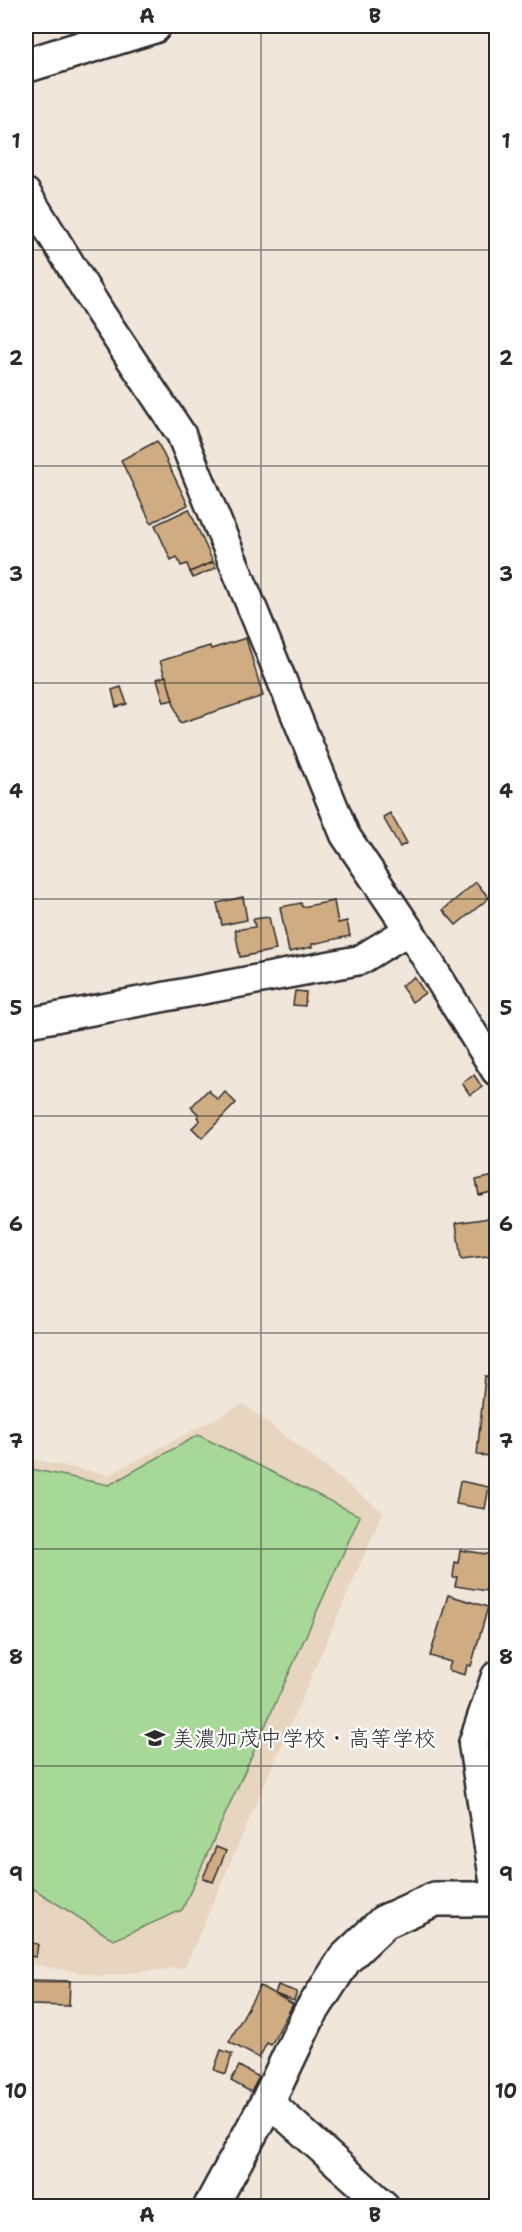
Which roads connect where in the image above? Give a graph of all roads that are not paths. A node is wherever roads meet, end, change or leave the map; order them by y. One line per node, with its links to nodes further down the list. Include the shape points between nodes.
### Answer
1 (154, 26): 2 (street)
2 (31, 64)
3 (26, 193): 4 (street, via 100,314 181,434 345,835)
4 (409, 930): 5 (street, via 360,960); 6 (street)
5 (26, 1023)
6 (496, 1071)
7 (496, 1676): 8 (street, via 474,1744)
8 (496, 1892)
9 (496, 1899): 10 (street, via 435,1899 384,1922 345,1959 309,2014)
10 (268, 2101): 11 (street); 12 (street)
11 (211, 2206)
12 (385, 2206)

